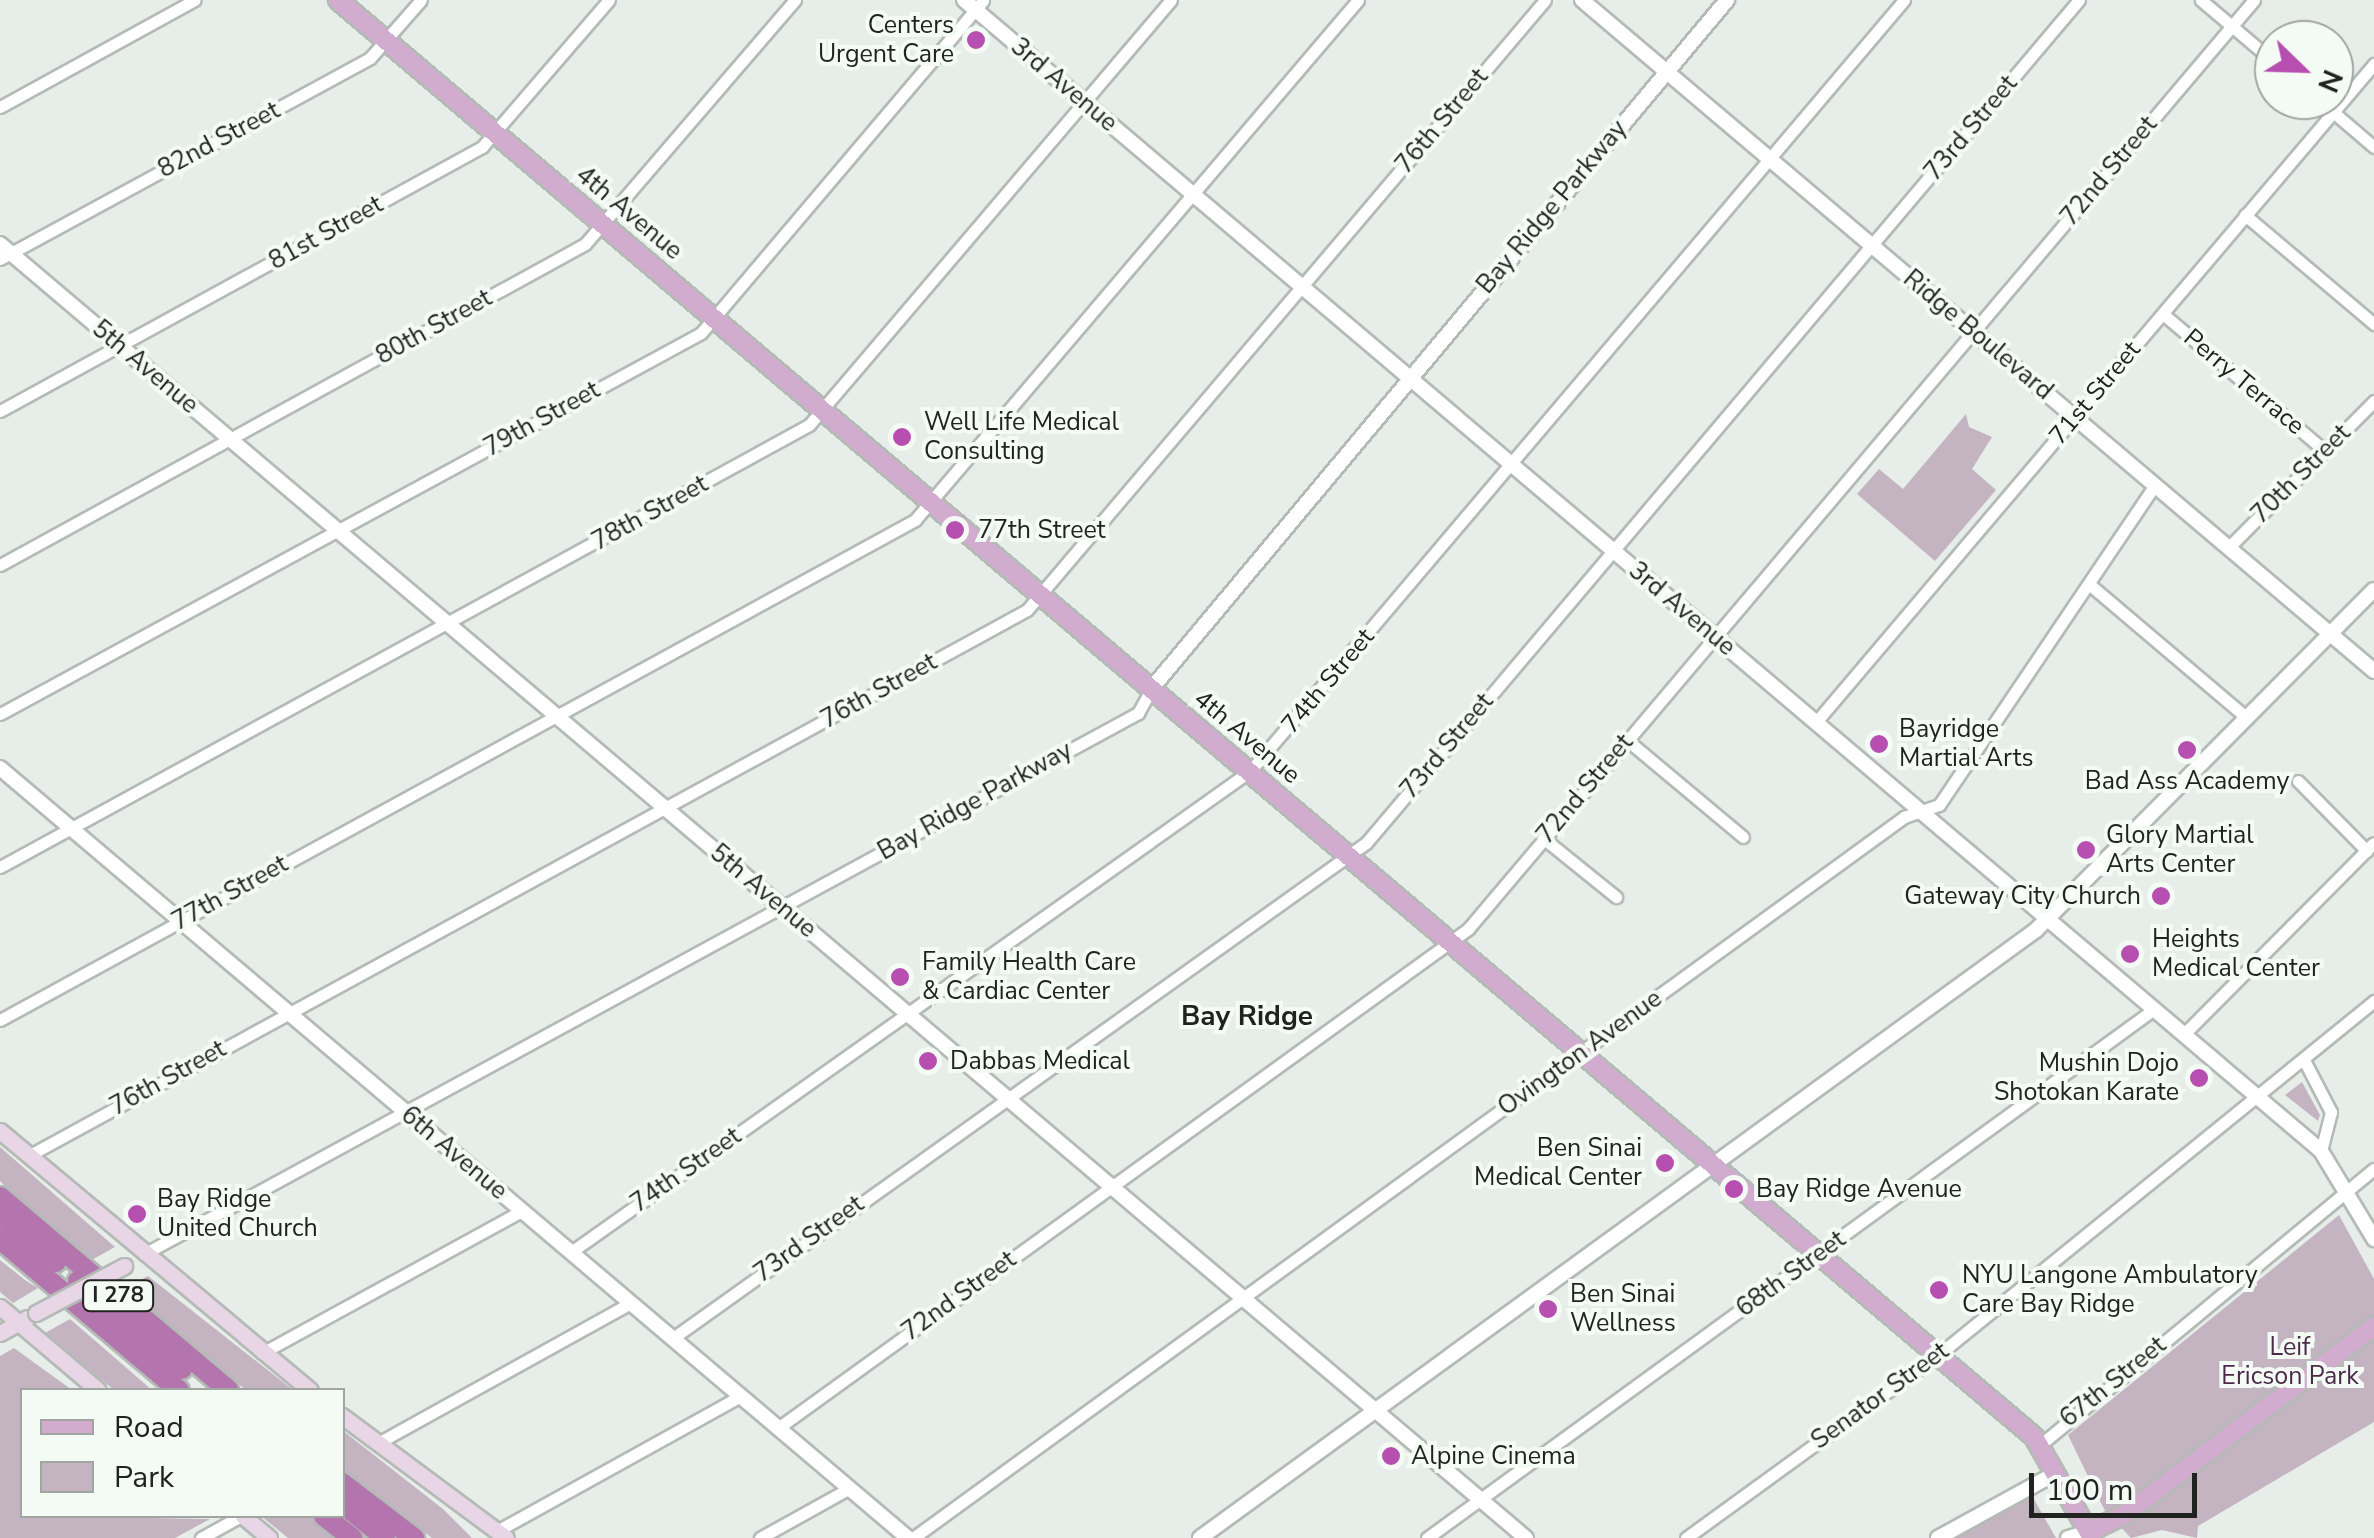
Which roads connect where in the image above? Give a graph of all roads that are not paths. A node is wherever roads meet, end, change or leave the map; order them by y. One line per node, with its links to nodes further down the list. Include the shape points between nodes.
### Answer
1 (195, 0): 23 (street)
2 (338, 0): 17 (main road, 4th Avenue)
3 (421, 0): 17 (street, 82nd Street)
4 (608, 0): 26 (street, 81st Street)
5 (795, 0): 31 (street, 80th Street)
6 (1170, 0): 22 (street, 78th Street)
7 (1358, 0): 29 (street, 77th Street)
8 (1546, 0): 34 (street, 76th Street)
9 (1582, 0): 20 (street, Ridge Boulevard)
10 (1727, 0): 20 (street, Bay Ridge Parkway)
11 (1904, 0): 28 (street, 74th Street)
12 (2079, 0): 32 (street, 73rd Street)
13 (2201, 0): 16 (street)
14 (2254, 0): 16 (street, 72nd Street)
15 (974, 3): 22 (street, 3rd Avenue); 36 (street, 79th Street)
16 (2232, 26): 18 (street); 38 (street, 72nd Street)
17 (386, 41): 26 (main road, 4th Avenue); 33 (street, 82nd Street, via 370,58)
18 (2254, 45)
19 (2374, 64): 21 (street, 71st Street)
20 (1666, 71): 28 (street, Ridge Boulevard); 40 (street, Bay Ridge Parkway)
21 (2354, 87)
22 (1084, 102): 29 (street, 3rd Avenue); 42 (street, 78th Street)
23 (0, 107)
24 (2326, 120): 30 (street, 71st Street)
25 (2342, 120): 27 (street)
26 (496, 133): 31 (main road, 4th Avenue); 39 (street, 81st Street)
27 (2374, 147)
28 (1769, 158): 32 (street, Ridge Boulevard); 47 (street, 74th Street)
29 (1193, 194): 34 (street, 3rd Avenue); 49 (street, 77th Street)
30 (2246, 215): 35 (street, 71st Street); 37 (street)
31 (606, 225): 36 (main road, 4th Avenue); 45 (street, 80th Street)
32 (1872, 245): 38 (street, Ridge Boulevard); 52 (street, 73rd Street)
33 (4, 252): 39 (street, 5th Avenue)
34 (1302, 287): 40 (street, 3rd Avenue); 56 (street, 76th Street)
35 (2163, 314): 44 (street, 71st Street); 46 (street, Perry Terrace)
36 (714, 318): 42 (main road, 4th Avenue); 50 (street, 79th Street)
37 (2374, 324)
38 (1973, 331): 44 (street, Ridge Boulevard); 59 (street, 72nd Street)
39 (119, 346): 43 (street, 81st Street); 45 (street, 5th Avenue)
40 (1408, 376): 47 (street, 3rd Avenue); 61 (street, Bay Ridge Parkway)
41 (2374, 401): 46 (street, 70th Street)
42 (822, 410): 49 (main road, 4th Avenue); 57 (street, 78th Street)
43 (0, 411)
44 (2075, 417): 48 (street, Ridge Boulevard); 65 (street, 71st Street)
45 (231, 439): 50 (street, 5th Avenue); 53 (street, 80th Street)
46 (2325, 451): 51 (street, 70th Street)
47 (1511, 463): 52 (street, 3rd Avenue); 68 (street, 74th Street)
48 (2155, 485): 51 (street, Ridge Boulevard); 54 (street, Ovington Avenue)
49 (931, 503): 56 (main road, 4th Avenue); 63 (street, 77th Street, via 915,520)
50 (338, 531): 57 (street, 5th Avenue); 62 (street, 79th Street)
51 (2229, 547): 58 (street, Ridge Boulevard)
52 (1613, 550): 59 (street, 3rd Avenue); 76 (street, 73rd Street, via 1366,843)
53 (0, 565)
54 (2089, 584): 64 (street); 71 (street, Ovington Avenue, via 1940,805)
55 (2374, 590): 58 (street)
56 (1043, 596): 61 (main road, 4th Avenue); 70 (street, 76th Street)
57 (448, 624): 63 (street, 5th Avenue); 72 (street, 78th Street)
58 (2330, 634): 60 (street, Ridge Boulevard); 64 (street)
59 (1714, 636): 65 (street, 3rd Avenue); 66 (street, 72nd Street)
60 (2374, 671)
61 (1152, 688): 68 (main road, 4th Avenue); 79 (street, Bay Ridge Parkway, via 1138,712)
62 (0, 714)
63 (556, 715): 70 (street, 5th Avenue); 81 (street, 77th Street)
64 (2246, 717): 80 (street)
65 (1816, 722): 71 (street, 3rd Avenue)
66 (1627, 740): 73 (street); 74 (street, 72nd Street)
67 (0, 768): 72 (street, 6th Avenue)
68 (1250, 771): 76 (main road, 4th Avenue); 86 (street, 74th Street)
69 (2298, 782): 75 (street)
70 (666, 809): 79 (street, 5th Avenue); 85 (street, 76th Street)
71 (1921, 811): 80 (street, 3rd Avenue); 89 (street, Ovington Avenue)
72 (70, 828): 77 (street, 78th Street); 81 (street, 6th Avenue)
73 (1743, 837)
74 (1543, 838): 78 (street); 82 (street, 72nd Street)
75 (2370, 847): 88 (street)
76 (1346, 854): 82 (main road, 4th Avenue); 92 (street, 73rd Street)
77 (0, 867)
78 (1616, 898)
79 (782, 907): 86 (street, 5th Avenue); 93 (street, Bay Ridge Parkway)
80 (2046, 918): 84 (street, 3rd Avenue); 97 (street)
81 (178, 920): 85 (street, 6th Avenue); 87 (street, 77th Street)
82 (1450, 941): 89 (main road, 4th Avenue); 99 (street, 72nd Street)
83 (2374, 1001): 90 (street, Senator Street)
84 (2154, 1009): 88 (street, 3rd Avenue); 108 (street, 68th Street)
85 (288, 1012): 93 (street, 6th Avenue); 96 (street, 76th Street)
86 (907, 1014): 92 (street, 5th Avenue); 106 (street, 74th Street)
87 (0, 1020)
88 (2184, 1034): 91 (street, 3rd Avenue)
89 (1582, 1053): 97 (main road, 4th Avenue); 109 (street, Ovington Avenue)
90 (2304, 1060): 91 (street, Senator Street); 95 (street, via 2331,1112)
91 (2256, 1096): 95 (street, 3rd Avenue); 117 (street, Senator Street)
92 (1006, 1097): 99 (street, 5th Avenue); 115 (street, 73rd Street)
93 (405, 1112): 102 (street, 6th Avenue); 107 (street, Bay Ridge Parkway)
94 (0, 1131): 96 (main road)
95 (2322, 1152): 100 (street, 3rd Avenue)
96 (28, 1156): 107 (main road)
97 (1714, 1165): 108 (main road, 4th Avenue); 124 (street)
98 (2374, 1170): 100 (street, 67th Street)
99 (1110, 1186): 109 (street, 5th Avenue); 126 (street, 72nd Street)
100 (2346, 1192): 105 (street, 3rd Avenue); 128 (street, 67th Street)
101 (0, 1196): 121 (highway, I 278)
102 (521, 1210): 106 (street, 6th Avenue); 116 (street)
103 (0, 1216): 120 (highway, I 278)
104 (0, 1239): 118 (highway, I 278)
105 (2374, 1239)
106 (570, 1252): 110 (street, 6th Avenue)
107 (144, 1254): 112 (main road, Bay Ridge Parkway, bridge); 116 (main road)
108 (1819, 1254): 117 (main road, 4th Avenue); 132 (street, 68th Street)
109 (1243, 1298): 124 (street, 5th Avenue); 148 (street, Ovington Avenue)
110 (631, 1304): 115 (street, 6th Avenue); 127 (street)
111 (0, 1306): 112 (main road)
112 (19, 1323): 114 (main road, Bay Ridge Parkway); 119 (main road)
113 (2374, 1326): 139 (main road)
114 (0, 1333)
115 (673, 1338): 123 (street, 6th Avenue)
116 (262, 1353): 122 (main road)
117 (1938, 1355): 128 (main road, 4th Avenue); 151 (street, Senator Street)
118 (172, 1386)
119 (96, 1388)
120 (206, 1388)
121 (226, 1388)
122 (307, 1388)
123 (741, 1396): 126 (street, 6th Avenue); 138 (street)
124 (1376, 1410): 132 (street, 5th Avenue); 140 (street)
125 (345, 1418): 127 (main road)
126 (778, 1428): 131 (street, 6th Avenue)
127 (378, 1443): 138 (main road)
128 (2040, 1446): 129 (main road, 4th Avenue)
129 (2056, 1472): 139 (main road, 4th Avenue); 152 (street)
130 (345, 1485): 146 (highway)
131 (850, 1488): 147 (street); 148 (street, 6th Avenue)
132 (1480, 1500): 149 (street, 68th Street); 150 (street, 5th Avenue)
133 (345, 1505): 145 (highway)
134 (238, 1518): 141 (street)
135 (245, 1518): 142 (main road)
136 (327, 1518): 143 (highway)
137 (342, 1518): 144 (highway)
138 (502, 1534)
139 (2091, 1535): 153 (street)
140 (1204, 1537)
141 (201, 1538)
142 (270, 1538)
143 (352, 1538)
144 (368, 1538)
145 (385, 1538)
146 (414, 1538)
147 (760, 1538)
148 (910, 1538)
149 (1427, 1538)
150 (1526, 1538)
151 (1686, 1538)
152 (1938, 1538)
153 (2068, 1538)

